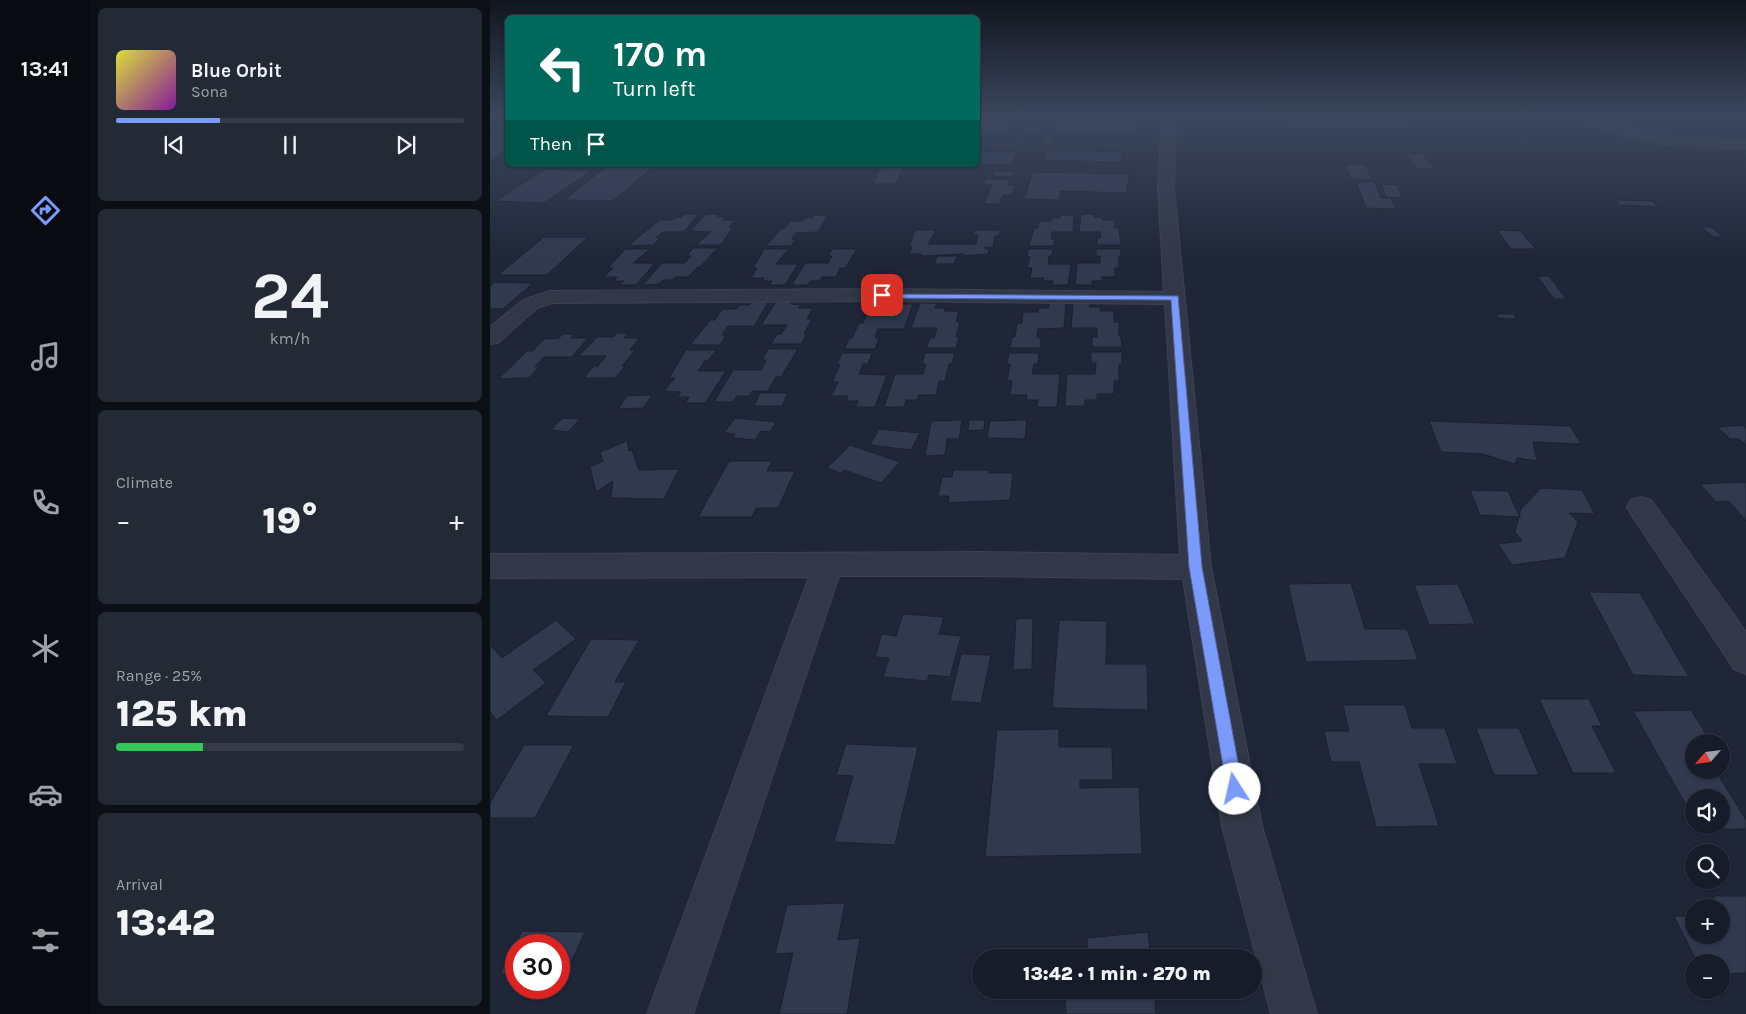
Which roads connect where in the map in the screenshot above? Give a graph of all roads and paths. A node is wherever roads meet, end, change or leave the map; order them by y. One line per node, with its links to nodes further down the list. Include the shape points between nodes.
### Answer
1 (1167, 164): 2 (street)
2 (1175, 298): 3 (street, via 882,295 550,297 530,304); 7 (street)
3 (490, 338)
4 (1641, 507): 8 (street)
5 (828, 565): 6 (street); 7 (street); 9 (street)
6 (490, 566)
7 (1196, 567): 10 (street, via 1242,826)
8 (1746, 659)
9 (670, 1014)
10 (1294, 1014)

